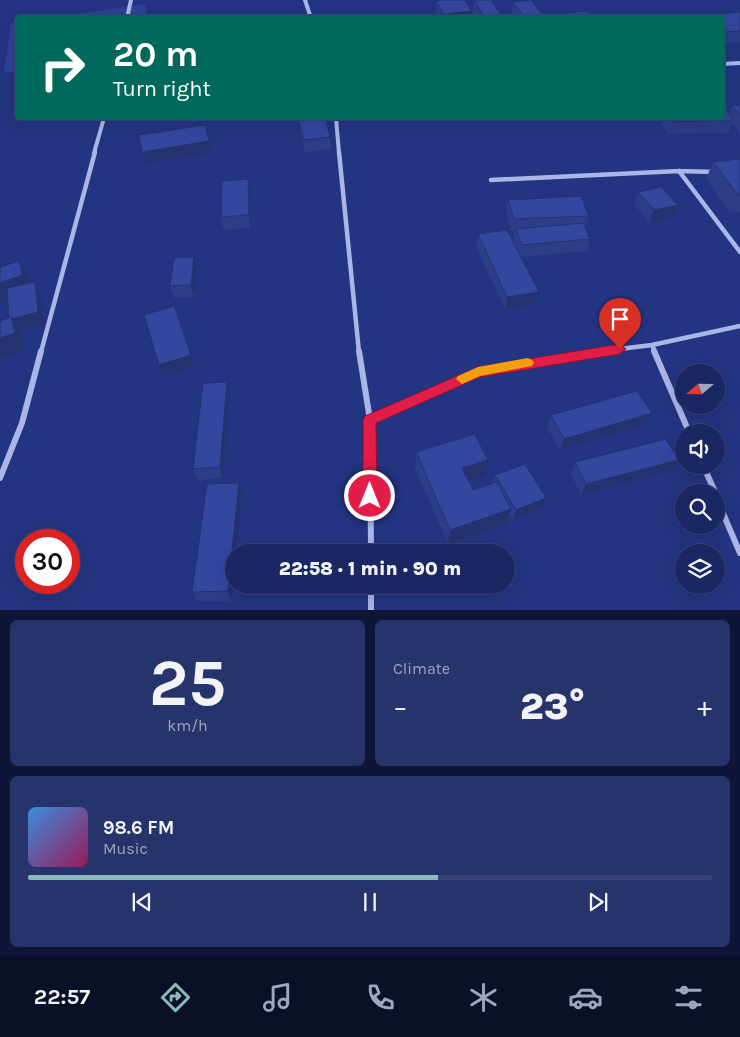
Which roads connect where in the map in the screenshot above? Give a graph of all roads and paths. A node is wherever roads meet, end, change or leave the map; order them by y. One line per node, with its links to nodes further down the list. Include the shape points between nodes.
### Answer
1 (131, 0): 3 (street)
2 (305, 0): 4 (street)
3 (128, 15)
4 (311, 15)
5 (740, 63): 6 (street)
6 (725, 64)
7 (103, 120): 17 (street, via 22,423)
8 (336, 120): 15 (street, via 355,326)
9 (679, 172): 10 (street); 11 (street); 12 (street)
10 (720, 172)
11 (491, 180)
12 (740, 252)
13 (740, 326): 14 (street)
14 (652, 345): 15 (street, via 571,355 478,372); 16 (street)
15 (370, 420): 19 (street)
16 (686, 424)
17 (0, 478)
18 (725, 518): 20 (street)
19 (371, 544)
20 (740, 553)
21 (371, 594): 22 (street)
22 (371, 610)

